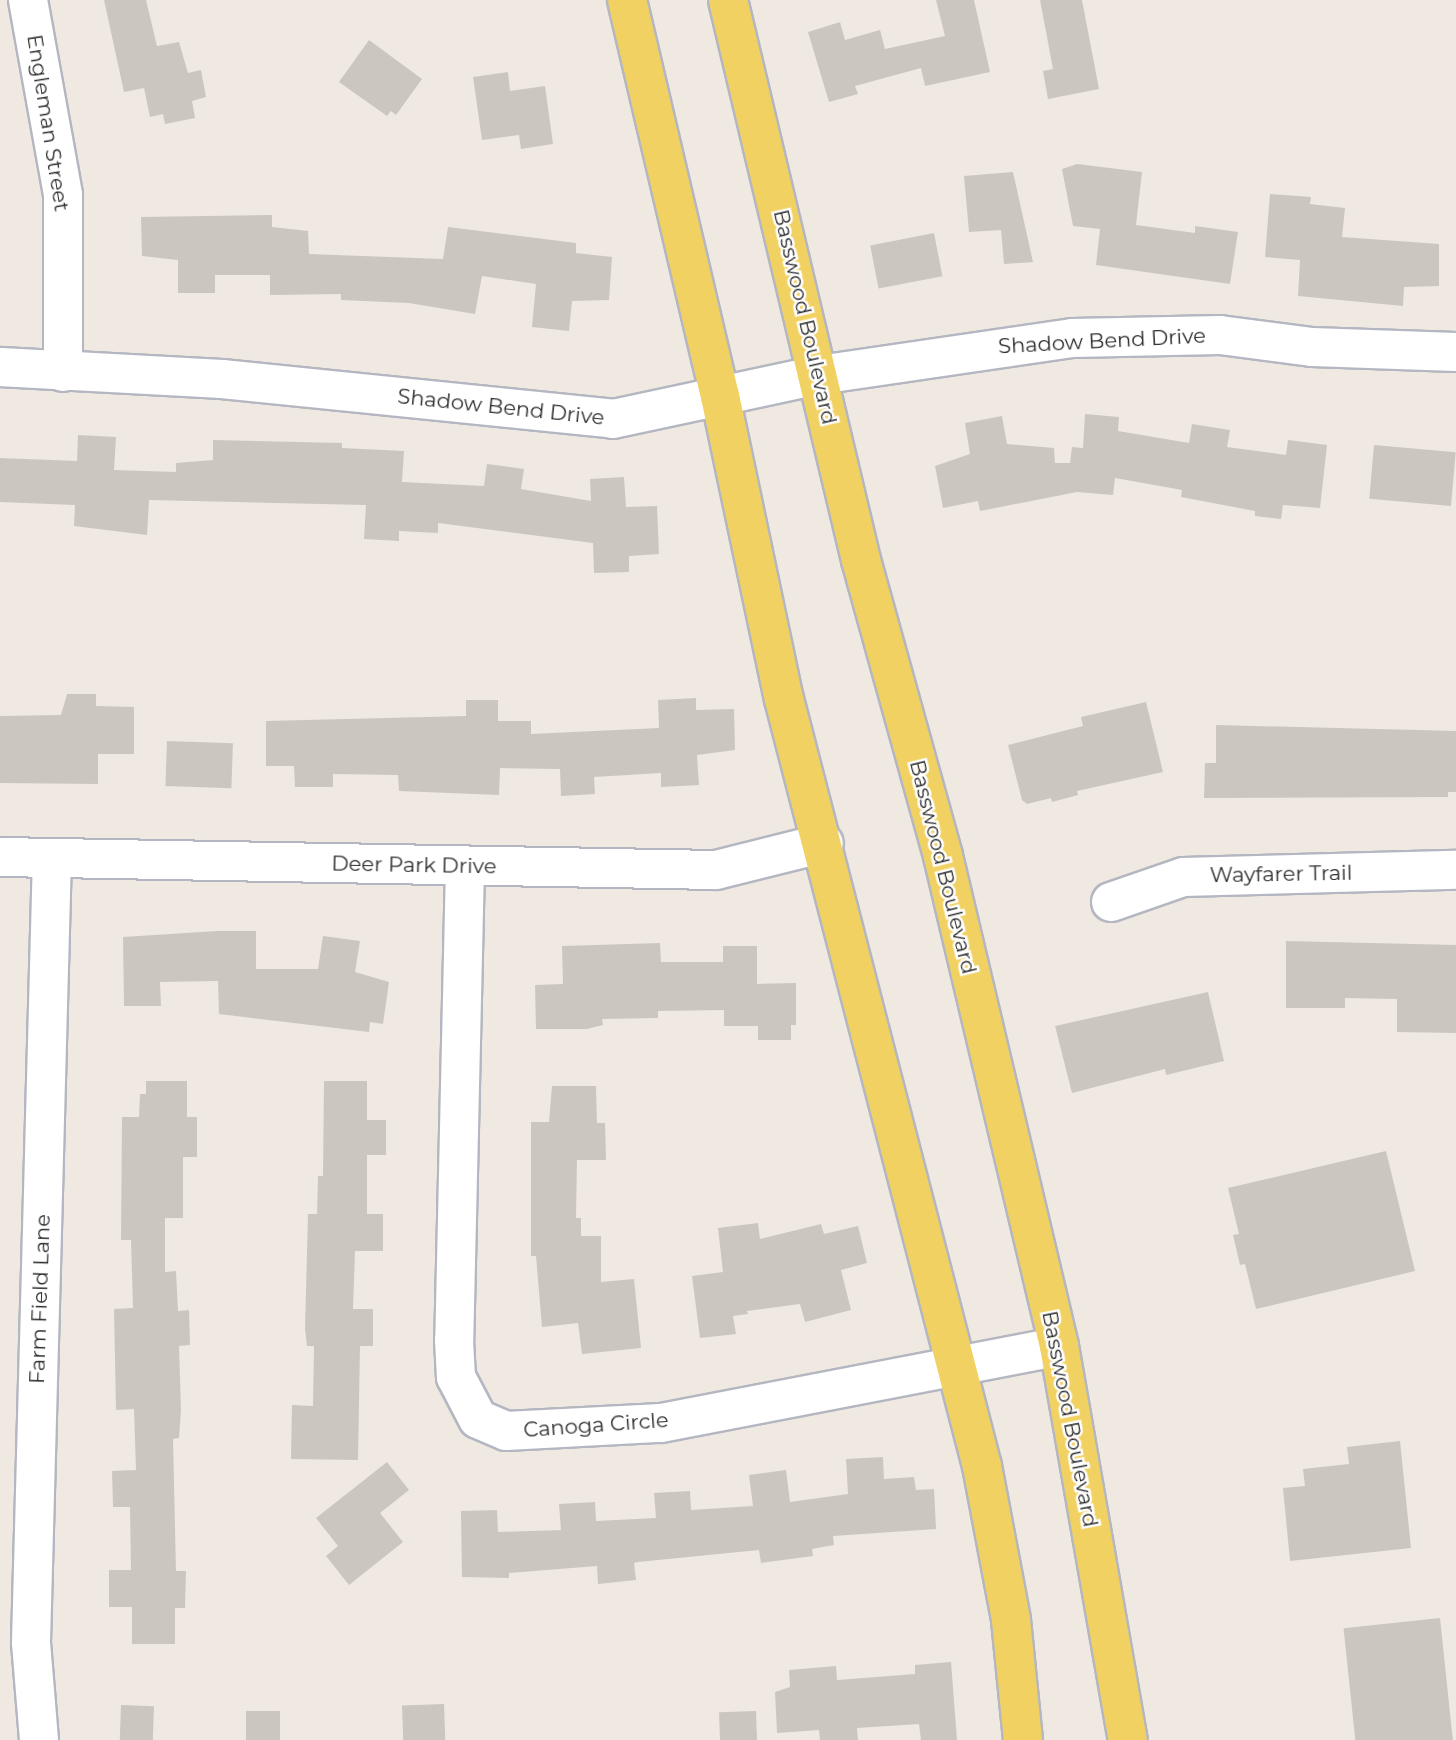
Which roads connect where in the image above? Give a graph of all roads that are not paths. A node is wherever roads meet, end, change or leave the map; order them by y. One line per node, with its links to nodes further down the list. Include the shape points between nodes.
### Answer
1 (28, 0): 6 (street, Engleman Street, via 63,195)
2 (627, 0): 8 (main road)
3 (728, 0): 7 (main road, Basswood Boulevard)
4 (1456, 352): 7 (street, Shadow Bend Drive, via 1312,347 1220,335 1072,338)
5 (0, 367): 6 (street, Shadow Bend Drive)
6 (63, 372): 8 (street, Shadow Bend Drive, via 222,379 613,419)
7 (819, 375): 8 (street, Shadow Bend Drive); 15 (main road, Basswood Boulevard, via 861,560 943,856)
8 (720, 396): 9 (main road, via 784,699)
9 (824, 842): 12 (street, Deer Park Drive, via 716,870); 16 (main road, via 925,1233)
10 (0, 857): 11 (street, Deer Park Drive)
11 (52, 858): 12 (street, Deer Park Drive); 17 (street, Farm Field Lane, via 31,1642)
12 (465, 866): 16 (street, Canoga Circle, via 454,1340 456,1377 478,1419 506,1432 661,1423)
13 (1456, 870): 14 (street, Wayfarer Trail, via 1183,877)
14 (1111, 902)
15 (1059, 1346): 16 (street, Canoga Circle); 19 (main road, Basswood Boulevard)
16 (954, 1369): 18 (main road, via 982,1465 1012,1620)
17 (39, 1740)
18 (1023, 1740)
19 (1128, 1740)

